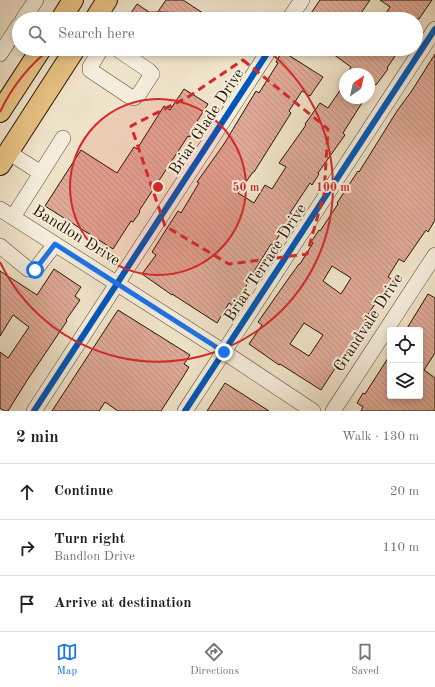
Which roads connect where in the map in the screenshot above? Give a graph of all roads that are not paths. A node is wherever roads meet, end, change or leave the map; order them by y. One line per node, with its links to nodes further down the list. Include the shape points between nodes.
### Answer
1 (36, 0): 5 (street)
2 (73, 0): 6 (main road)
3 (107, 0): 7 (main road)
4 (302, 0): 8 (street)
5 (30, 12)
6 (65, 12)
7 (99, 12)
8 (294, 12)
9 (435, 30): 11 (street, Briar Terrace Drive)
10 (12, 38): 12 (street)
11 (423, 48)
12 (0, 54)
13 (36, 56): 19 (main road)
14 (70, 56): 21 (main road)
15 (97, 56): 16 (street, via 90,70 134,98 152,74)
16 (127, 56)
17 (265, 56): 28 (street, Briar Glade Drive)
18 (418, 56): 29 (street, Briar Terrace Drive)
19 (0, 112)
20 (63, 138): 22 (street)
21 (4, 158): 22 (street)
22 (41, 173): 24 (street)
23 (0, 209): 24 (street, Bandlon Drive)
24 (13, 217): 25 (street, Bandlon Drive)
25 (55, 244): 26 (street, via 35,270 28,269); 28 (street, Bandlon Drive)
26 (0, 246)
27 (435, 254): 33 (street, Grandvale Drive)
28 (117, 283): 29 (street, Bandlon Drive); 30 (street, Briar Glade Drive)
29 (224, 352): 31 (street, Briar Terrace Drive); 32 (street, Bandlon Drive)
30 (34, 411)
31 (185, 411)
32 (313, 411)
33 (333, 411)

